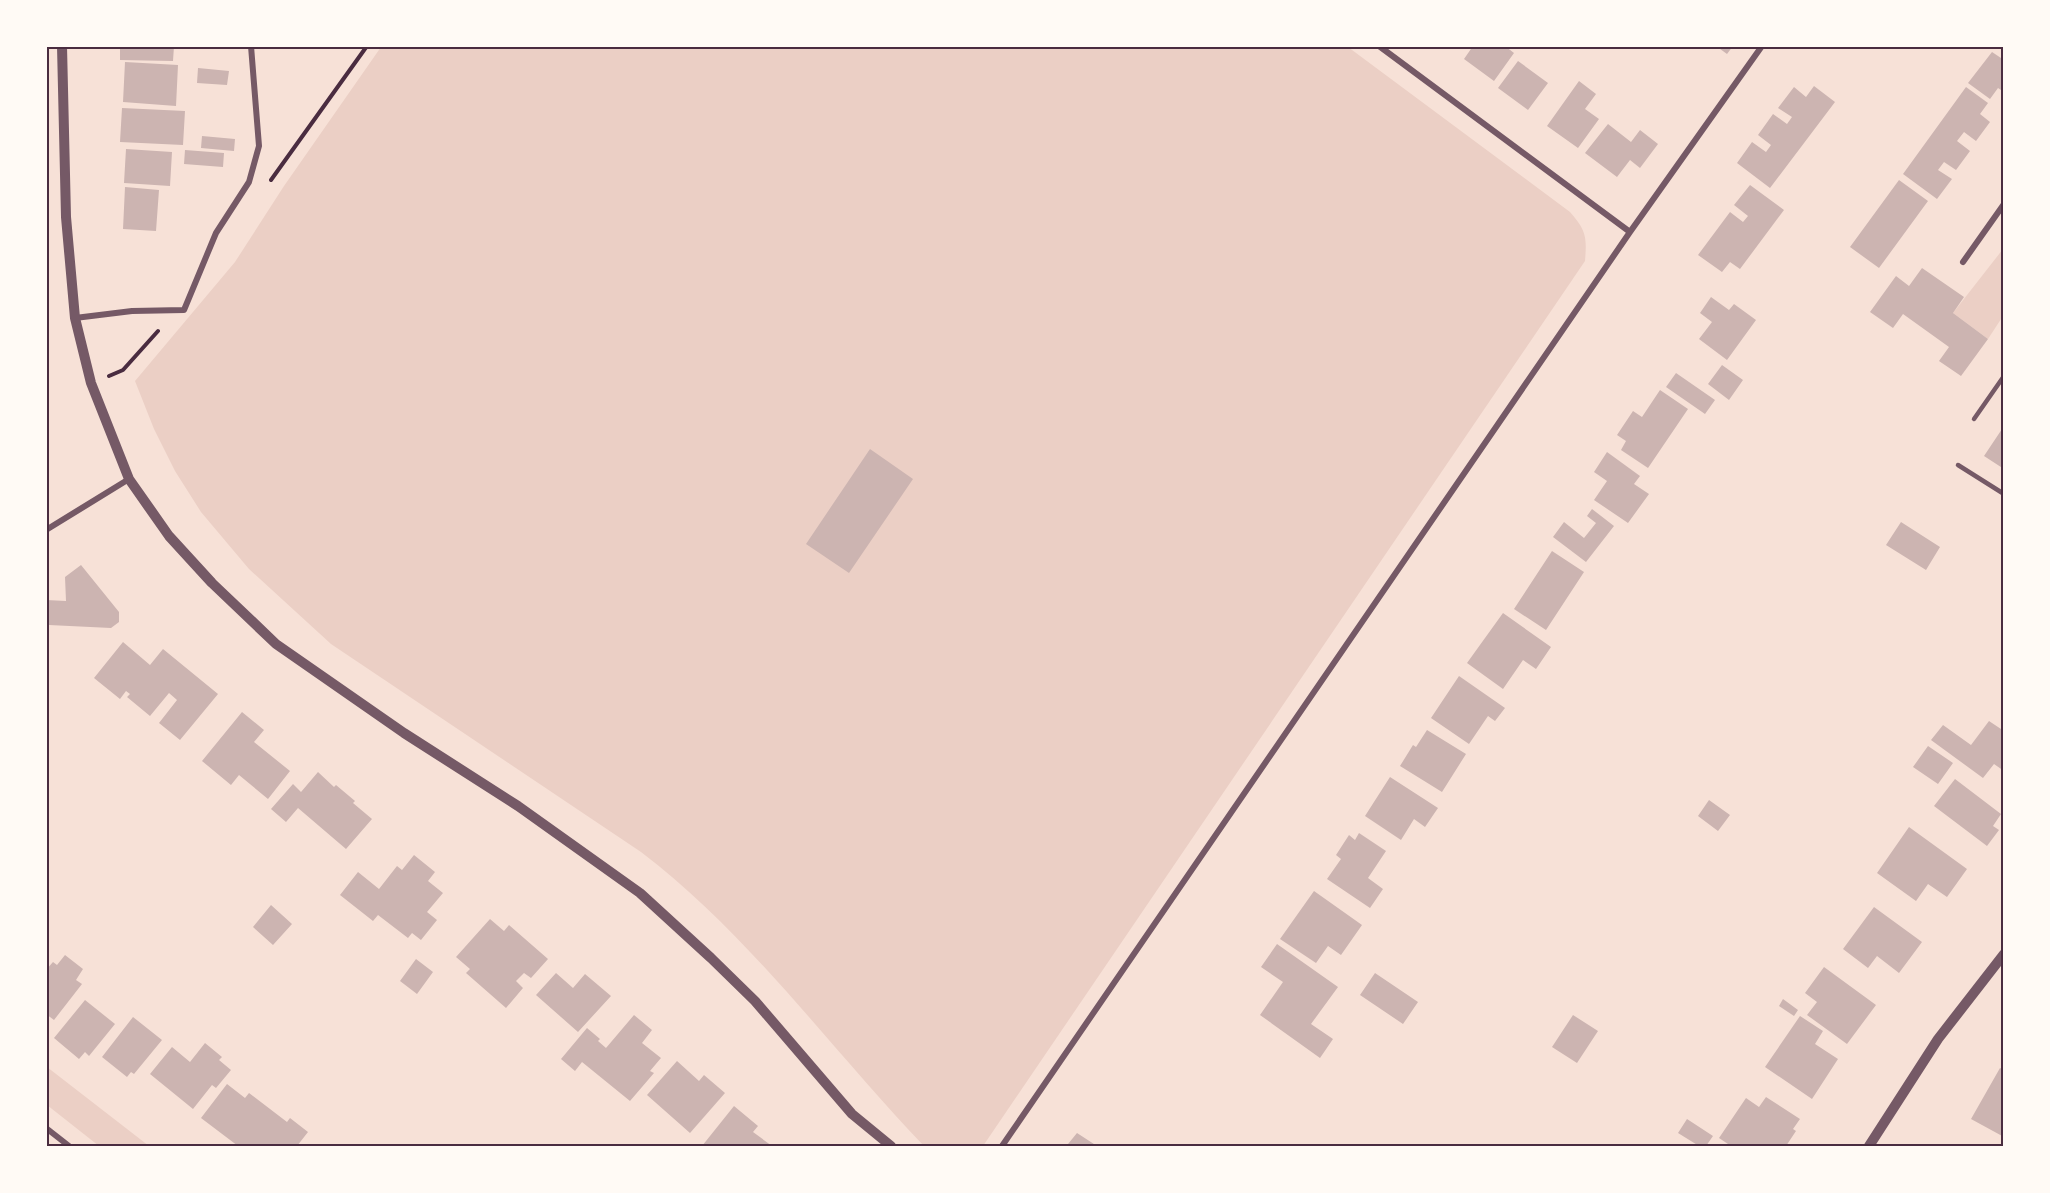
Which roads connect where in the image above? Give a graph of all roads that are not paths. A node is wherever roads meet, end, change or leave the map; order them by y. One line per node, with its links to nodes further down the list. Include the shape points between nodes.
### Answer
1 (62, 46): 8 (street, via 66,217)
2 (251, 46): 8 (street, via 259,146 249,182 216,233 184,310)
3 (1379, 46): 6 (street)
4 (1762, 46): 6 (street)
5 (2004, 204): 7 (street)
6 (1630, 232): 19 (street)
7 (1963, 262)
8 (75, 318): 12 (street, via 91,383)
9 (2004, 376): 10 (lane)
10 (1974, 419)
11 (1958, 465): 13 (lane)
12 (129, 479): 14 (street); 18 (street, via 169,536 276,644 640,893 754,1000 852,1114)
13 (2004, 494)
14 (46, 530)
15 (2004, 954): 20 (street, via 1938,1039)
16 (46, 1128): 17 (street)
17 (69, 1146)
18 (891, 1146)
19 (1002, 1146)
20 (1869, 1146)

